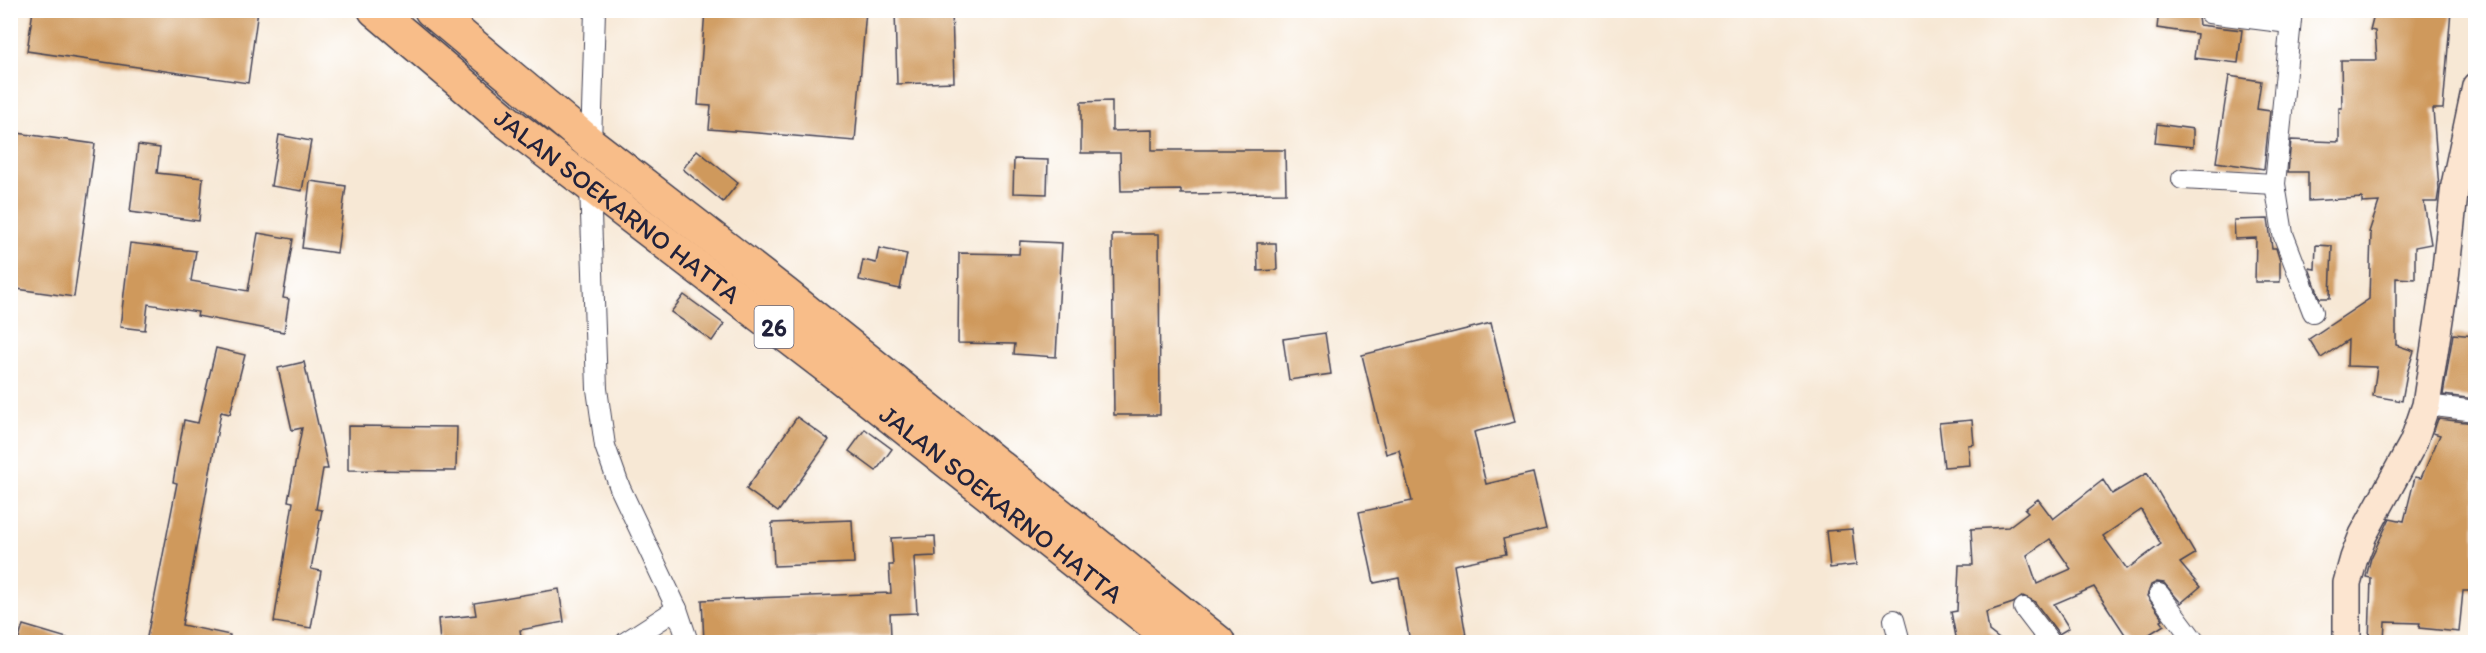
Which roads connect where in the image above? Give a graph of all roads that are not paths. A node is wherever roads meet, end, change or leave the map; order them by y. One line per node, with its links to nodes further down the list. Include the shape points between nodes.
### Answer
1 (375, 10): 10 (highway, JALAN SOEKARNO HATTA / 26, via 505,120)
2 (431, 10): 7 (highway, JALAN SOEKARNO HATTA / 26)
3 (595, 10): 7 (street)
4 (2209, 13): 5 (street)
5 (2290, 17): 9 (street)
6 (2475, 86): 12 (street, via 2455,185)
7 (591, 144): 21 (highway, JALAN SOEKARNO HATTA / 26, via 785,294)
8 (2182, 179): 9 (street)
9 (2275, 184): 11 (street, via 2283,234)
10 (590, 185): 16 (street, via 597,388 605,446 620,488); 20 (highway, JALAN SOEKARNO HATTA / 26)
11 (2313, 312)
12 (2426, 405): 13 (street); 25 (street, via 2413,443 2354,558 2348,583)
13 (2475, 411)
14 (2159, 594): 24 (street)
15 (2024, 608): 23 (street)
16 (677, 609): 18 (street); 19 (street)
17 (1894, 620): 22 (street)
18 (626, 642)
19 (688, 642)
20 (1176, 642)
21 (1218, 642)
22 (1900, 642)
23 (2050, 642)
24 (2195, 642)
25 (2347, 642)

